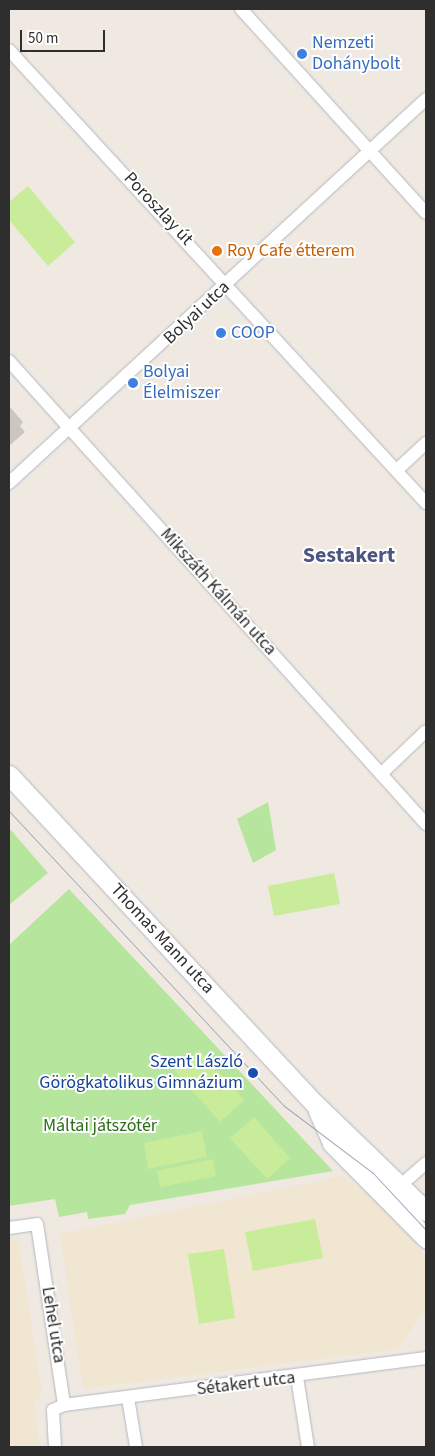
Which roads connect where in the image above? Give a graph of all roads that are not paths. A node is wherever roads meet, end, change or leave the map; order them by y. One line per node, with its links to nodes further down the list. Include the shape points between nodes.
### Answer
1 (241, 9): 4 (street)
2 (9, 50): 6 (street, Poroszlay út)
3 (426, 98): 4 (street, Bolyai utca)
4 (371, 150): 5 (street); 6 (street, Bolyai utca)
5 (426, 213)
6 (228, 284): 8 (street, Bolyai utca); 10 (street, Poroszlay út)
7 (9, 361): 8 (street, Mikszáth Kálmán utca)
8 (69, 428): 11 (street, Bolyai utca); 14 (street, Mikszáth Kálmán utca)
9 (426, 443): 10 (street)
10 (397, 470): 12 (street, Poroszlay út)
11 (9, 483)
12 (426, 503)
13 (426, 731): 14 (street)
14 (381, 774): 16 (street, Mikszáth Kálmán utca)
15 (9, 775): 17 (street, Thomas Mann utca)
16 (426, 824)
17 (314, 1103): 19 (street, Thomas Mann utca); 22 (street, Thomas Mann utca, via 332,1143)
18 (426, 1163): 19 (street)
19 (402, 1184): 20 (street, Thomas Mann utca)
20 (426, 1211)
21 (9, 1228): 26 (street, Lehel utca, via 37,1224)
22 (426, 1238)
23 (426, 1358): 24 (street, Sétakert utca)
24 (297, 1377): 25 (street, Sétakert utca); 29 (street)
25 (128, 1398): 26 (street, Sétakert utca); 28 (street)
26 (64, 1405): 27 (street, via 53,1410)
27 (55, 1447)
28 (136, 1447)
29 (308, 1447)

